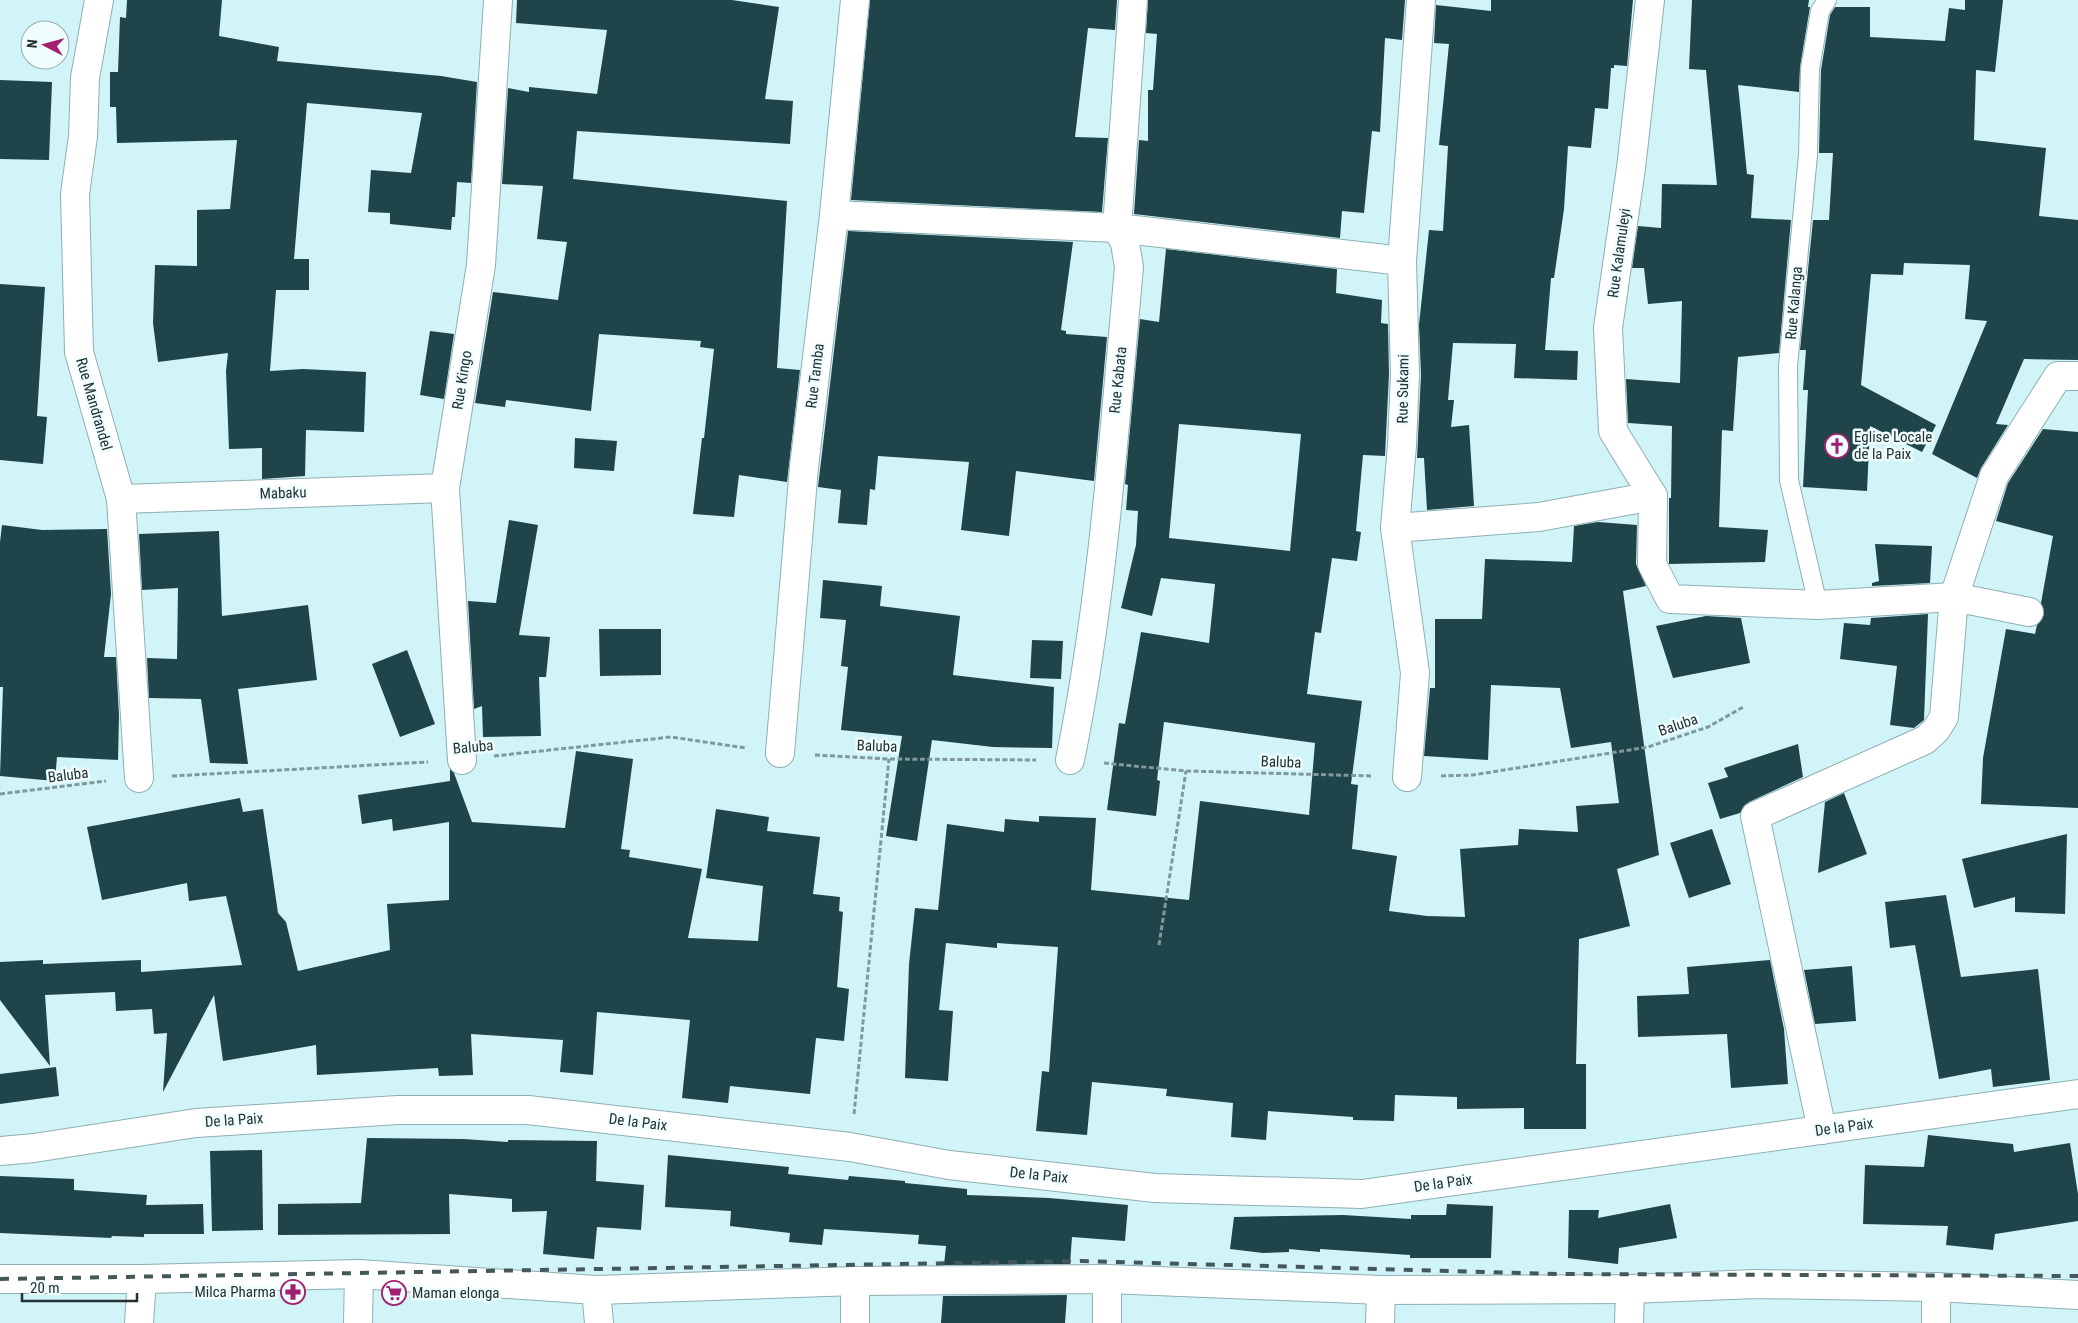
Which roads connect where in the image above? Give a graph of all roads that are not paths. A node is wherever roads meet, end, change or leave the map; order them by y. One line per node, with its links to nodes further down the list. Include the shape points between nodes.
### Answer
1 (98, 0): 14 (street, Rue Mandrandel, via 85,78 83,136 75,194 79,352)
2 (498, 0): 12 (street, Rue Kingo, via 482,265)
3 (855, 0): 8 (street, Rue Tamba)
4 (1133, 0): 9 (street, Rue Kabata)
5 (1421, 0): 10 (street, Rue Sukami)
6 (1650, 0): 13 (street, Rue Kalamuleyi, via 1608,328 1614,431)
7 (1827, 0): 17 (lane, Rue Kalanga, via 1820,10 1810,69 1808,155 1788,366 1789,480)
8 (834, 215): 9 (street); 19 (street, Rue Tamba, via 804,468)
9 (1117, 228): 10 (street); 21 (street, Rue Kabata, via 1125,243 1129,267 1095,617)
10 (1402, 261): 15 (street, Rue Sukami, via 1404,374)
11 (2078, 376): 16 (street, via 2058,376 1994,476)
12 (445, 488): 14 (street, Mabaku); 20 (street, Rue Kingo)
13 (1652, 496): 15 (street, via 1539,517); 17 (street, via 1652,564 1670,600)
14 (121, 499): 23 (street, Rue Mandrandel)
15 (1396, 528): 22 (street, Rue Sukami, via 1415,673)
16 (1954, 597): 17 (street); 18 (street); 25 (street, via 1944,717 1936,730 1925,740 1755,816)
17 (1818, 605)
18 (2029, 612)
19 (780, 753)
20 (462, 760)
21 (1070, 760)
22 (1408, 777)
23 (139, 778)
24 (2078, 1094): 25 (street, De la Paix)
25 (1822, 1130): 26 (street, De la Paix, via 1362,1194 1155,1188 949,1165 850,1147 528,1110 398,1110 196,1123 34,1148)
26 (0, 1150)
27 (359, 1274): 29 (street); 34 (street); 38 (street)
28 (0, 1279): 29 (street)
29 (142, 1279): 37 (street)
30 (1107, 1279): 31 (street); 35 (street); 41 (street)
31 (855, 1281): 34 (street); 40 (street)
32 (1936, 1287): 33 (street, via 1756,1284); 36 (street); 44 (street)
33 (1630, 1289): 35 (street); 43 (street)
34 (596, 1290): 39 (street)
35 (1381, 1290): 42 (street)
36 (2078, 1295)
37 (139, 1323)
38 (358, 1323)
39 (599, 1323)
40 (856, 1323)
41 (1107, 1323)
42 (1380, 1323)
43 (1629, 1323)
44 (1936, 1323)

